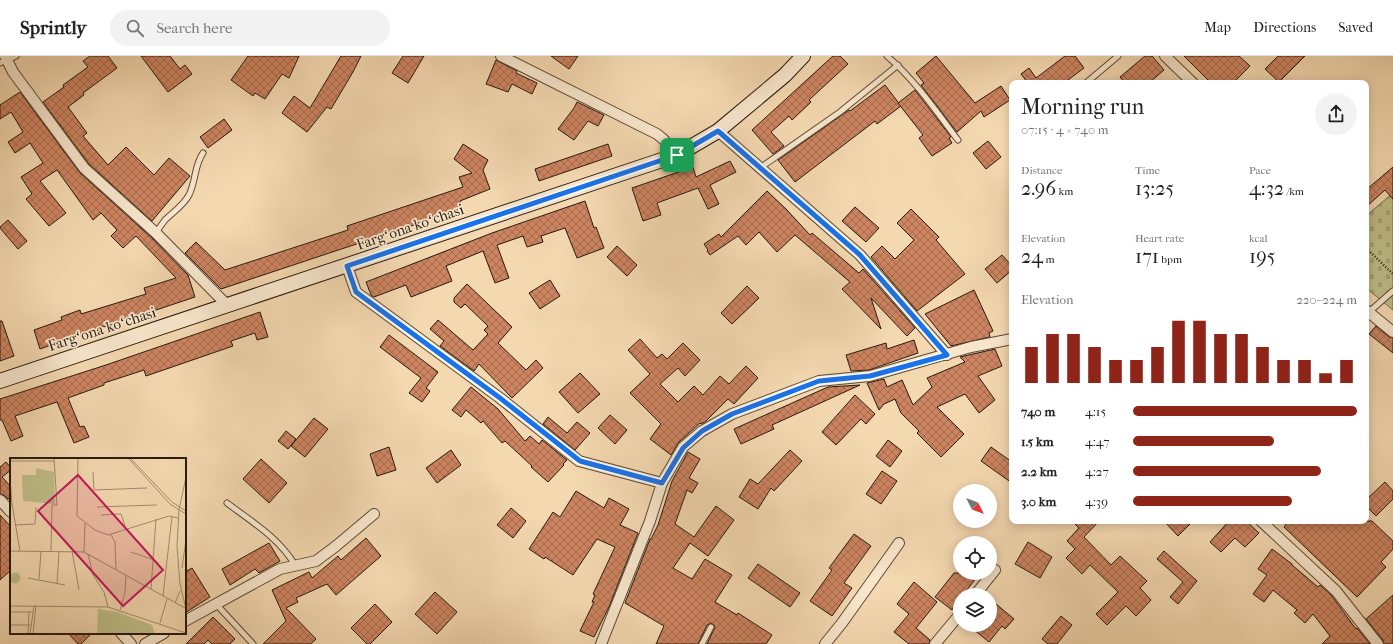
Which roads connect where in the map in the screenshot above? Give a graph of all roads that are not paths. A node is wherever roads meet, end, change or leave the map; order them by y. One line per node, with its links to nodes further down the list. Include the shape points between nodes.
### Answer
1 (502, 56): 13 (street, via 657,134)
2 (803, 56): 10 (street, Fargʻona koʻchasi, via 785,75)
3 (887, 56): 7 (lane)
4 (1118, 56): 8 (lane)
5 (1165, 56): 9 (street)
6 (7, 59): 15 (street, via 17,78 84,168)
7 (898, 65): 11 (lane); 14 (lane, via 840,112)
8 (1090, 80)
9 (1190, 80)
10 (718, 131): 13 (street, Fargʻona koʻchasi); 14 (street)
11 (958, 140)
12 (203, 153): 15 (lane, via 198,160 190,194)
13 (677, 155): 16 (street, Fargʻona koʻchasi)
14 (760, 168): 23 (street, via 860,255)
15 (156, 233): 18 (street)
16 (347, 266): 18 (street, Fargʻona koʻchasi); 25 (street, via 356,292 500,398 580,461)
17 (1393, 291): 19 (lane)
18 (227, 305): 24 (street, Fargʻona koʻchasi)
19 (1369, 309)
20 (1369, 313): 21 (street)
21 (1393, 332)
22 (1009, 340): 23 (street)
23 (947, 355): 25 (street, via 870,376 819,381 732,414 702,431 683,448)
24 (0, 381)
25 (662, 483): 41 (street)
26 (0, 500): 28 (street)
27 (227, 503): 32 (lane, via 265,531)
28 (10, 511)
29 (374, 514): 32 (street, via 316,560)
30 (1264, 524): 48 (street, via 1336,591)
31 (899, 543): 46 (street)
32 (296, 566): 35 (street, via 280,569)
33 (987, 580): 34 (street)
34 (981, 588)
35 (216, 604): 36 (street); 44 (lane)
36 (186, 620)
37 (953, 622): 47 (street)
38 (711, 627): 45 (lane)
39 (122, 634): 42 (street)
40 (162, 634): 43 (street)
41 (603, 643)
42 (131, 644)
43 (144, 644)
44 (253, 644)
45 (702, 644)
46 (825, 644)
47 (935, 644)
48 (1378, 644)

